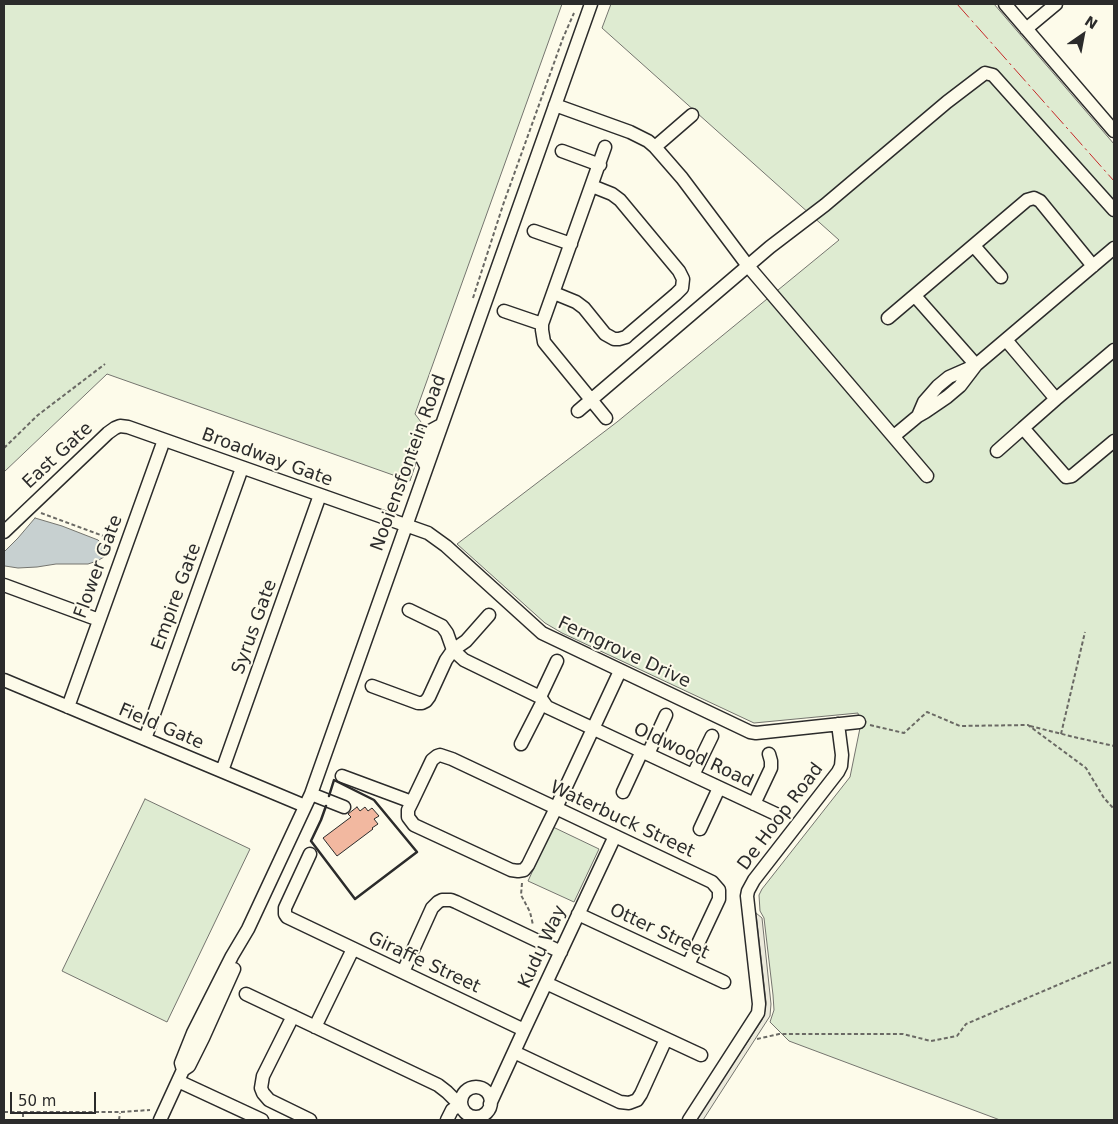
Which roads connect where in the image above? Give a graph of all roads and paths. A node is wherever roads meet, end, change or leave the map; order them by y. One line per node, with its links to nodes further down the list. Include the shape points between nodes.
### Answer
1 (591, 4): 6 (street, Nooiensfontein Road)
2 (1005, 4): 5 (street)
3 (1056, 4): 5 (street)
4 (574, 12): 24 (path, via 503,205)
5 (1026, 29): 8 (street)
6 (555, 105): 10 (street, via 630,132); 47 (street, Nooiensfontein Road)
7 (692, 115): 10 (street)
8 (1114, 131)
9 (606, 147): 12 (street)
10 (656, 147): 19 (street)
11 (562, 151): 12 (street)
12 (600, 165): 13 (street)
13 (592, 186): 16 (street); 22 (street, via 620,200 679,271 683,279 682,288 628,335 619,339 606,334 576,302)
14 (1114, 210): 19 (street, via 993,75 986,73)
15 (534, 231): 16 (street)
16 (571, 244): 22 (street)
17 (974, 246): 20 (street, via 1027,200 1034,198 1040,201); 21 (street); 23 (street)
18 (1114, 248): 20 (street)
19 (748, 266): 33 (street); 38 (street)
20 (1093, 266): 28 (street)
21 (1001, 277)
22 (554, 293): 27 (street)
23 (915, 296): 26 (street); 31 (street)
24 (471, 305)
25 (504, 311): 27 (street)
26 (888, 318)
27 (542, 324): 33 (street, via 544,342)
28 (1006, 340): 31 (street); 32 (street)
29 (1114, 350): 32 (street)
30 (105, 364): 41 (path, via 38,415)
31 (976, 366): 38 (street, via 960,386)
32 (1056, 399): 37 (street)
33 (591, 400): 34 (street); 35 (street)
34 (578, 411)
35 (606, 418)
36 (115, 428): 39 (street, Broadway Gate, via 128,427); 46 (street, East Gate)
37 (1024, 428): 40 (street, via 1066,477 1072,476); 42 (street)
38 (894, 436): 44 (street)
39 (164, 440): 43 (street, Broadway Gate); 49 (street, Flower Gate)
40 (1114, 441)
41 (4, 448)
42 (997, 451)
43 (242, 468): 45 (street, Broadway Gate); 69 (street, Empire Gate)
44 (928, 476)
45 (320, 496): 47 (street, Broadway Gate); 74 (street, Syrus Gate)
46 (28, 509): 48 (street, East Gate); 49 (path)
47 (406, 525): 57 (street, Ferngrove Drive, via 438,540 539,631); 79 (street, Nooiensfontein Road)
48 (4, 532)
49 (126, 545): 53 (street, Flower Gate)
50 (4, 585): 53 (street)
51 (409, 610): 55 (street, via 442,626)
52 (489, 615): 55 (street, via 466,641)
53 (99, 620): 61 (street, Flower Gate)
54 (1085, 632): 67 (path)
55 (453, 650): 59 (street, via 430,697 424,702 418,703); 60 (street, Oldwood Road, via 464,660)
56 (557, 661): 60 (street)
57 (620, 671): 64 (street, Ferngrove Drive, via 753,733); 66 (street)
58 (4, 680): 61 (street, Field Gate)
59 (372, 686)
60 (541, 699): 66 (street, Oldwood Road, via 547,707); 70 (street)
61 (68, 707): 69 (street, Field Gate)
62 (666, 714): 72 (street)
63 (859, 722): 64 (street, Ferngrove Drive); 65 (path, via 904,733 927,712 960,726)
64 (838, 724): 125 (street, De Hoop Road, via 842,755 838,772 748,891 758,1013)
65 (1028, 725): 67 (path); 84 (path, via 1086,768)
66 (593, 728): 72 (street, Oldwood Road); 83 (street)
67 (1061, 734): 71 (path)
68 (712, 736): 75 (street)
69 (145, 739): 74 (street, Field Gate)
70 (521, 744)
71 (1114, 746)
72 (645, 752): 75 (street, Oldwood Road); 78 (street)
73 (769, 754): 81 (street, via 771,768)
74 (222, 771): 79 (street, Field Gate)
75 (693, 775): 77 (street, Oldwood Road)
76 (342, 776): 80 (street)
77 (720, 788): 81 (street, Oldwood Road); 86 (street)
78 (623, 792)
79 (308, 800): 82 (street, Field Gate); 108 (street, Nooiensfontein Road, via 248,929 193,1033 181,1063)
80 (412, 802): 83 (street, Waterbuck Street, via 432,760 440,756); 89 (street, via 408,813 414,825 514,872)
81 (754, 804): 85 (street, Oldwood Road)
82 (344, 807)
83 (556, 808): 87 (street, Waterbuck Street); 89 (street, via 528,865)
84 (1114, 809)
85 (778, 816)
86 (700, 828)
87 (615, 836): 90 (street, Kudu Way); 95 (street, Waterbuck Street, via 712,882 718,888 718,902)
88 (310, 854): 92 (street, Giraffe Street, via 284,911 286,916)
89 (521, 871): 91 (path, via 521,895 532,917)
90 (578, 914): 93 (street, Kudu Way); 95 (street, Otter Street)
91 (532, 938): 93 (street); 96 (street, via 456,902 442,900 432,908)
92 (353, 949): 96 (street, Giraffe Street); 101 (street)
93 (560, 952): 98 (street, Kudu Way)
94 (1114, 961): 103 (path, via 966,1024 957,1036 931,1041 904,1034 779,1034)
95 (688, 965): 97 (street, Otter Street)
96 (403, 972): 102 (street, Giraffe Street)
97 (724, 982)
98 (546, 983): 102 (street, Kudu Way); 104 (street)
99 (246, 994): 100 (street)
100 (293, 1016): 101 (street); 122 (street, via 261,1088 269,1100)
101 (315, 1026): 109 (street)
102 (524, 1030): 105 (street, Kudu Way)
103 (757, 1038)
104 (666, 1039): 105 (street, via 642,1094 629,1103 620,1102); 106 (street)
105 (514, 1052): 107 (street, Kudu Way)
106 (701, 1055)
107 (504, 1073): 110 (street, Kudu Way, via 494,1083); 116 (street, Kudu Way)
108 (180, 1076): 120 (street, Nooiensfontein Road); 121 (street)
109 (438, 1085): 110 (street); 111 (street)
110 (479, 1088): 111 (street, via 465,1092); 116 (street, via 488,1094)
111 (461, 1104): 117 (street); 123 (street, via 452,1110)
112 (150, 1110): 115 (path)
113 (4, 1112): 114 (path)
114 (23, 1112): 115 (path); 118 (path)
115 (120, 1112): 119 (path)
116 (487, 1114): 117 (street)
117 (470, 1117): 124 (street)
118 (23, 1120)
119 (119, 1120)
120 (160, 1120)
121 (262, 1120)
122 (310, 1120)
123 (447, 1120)
124 (455, 1120)
125 (689, 1120)

